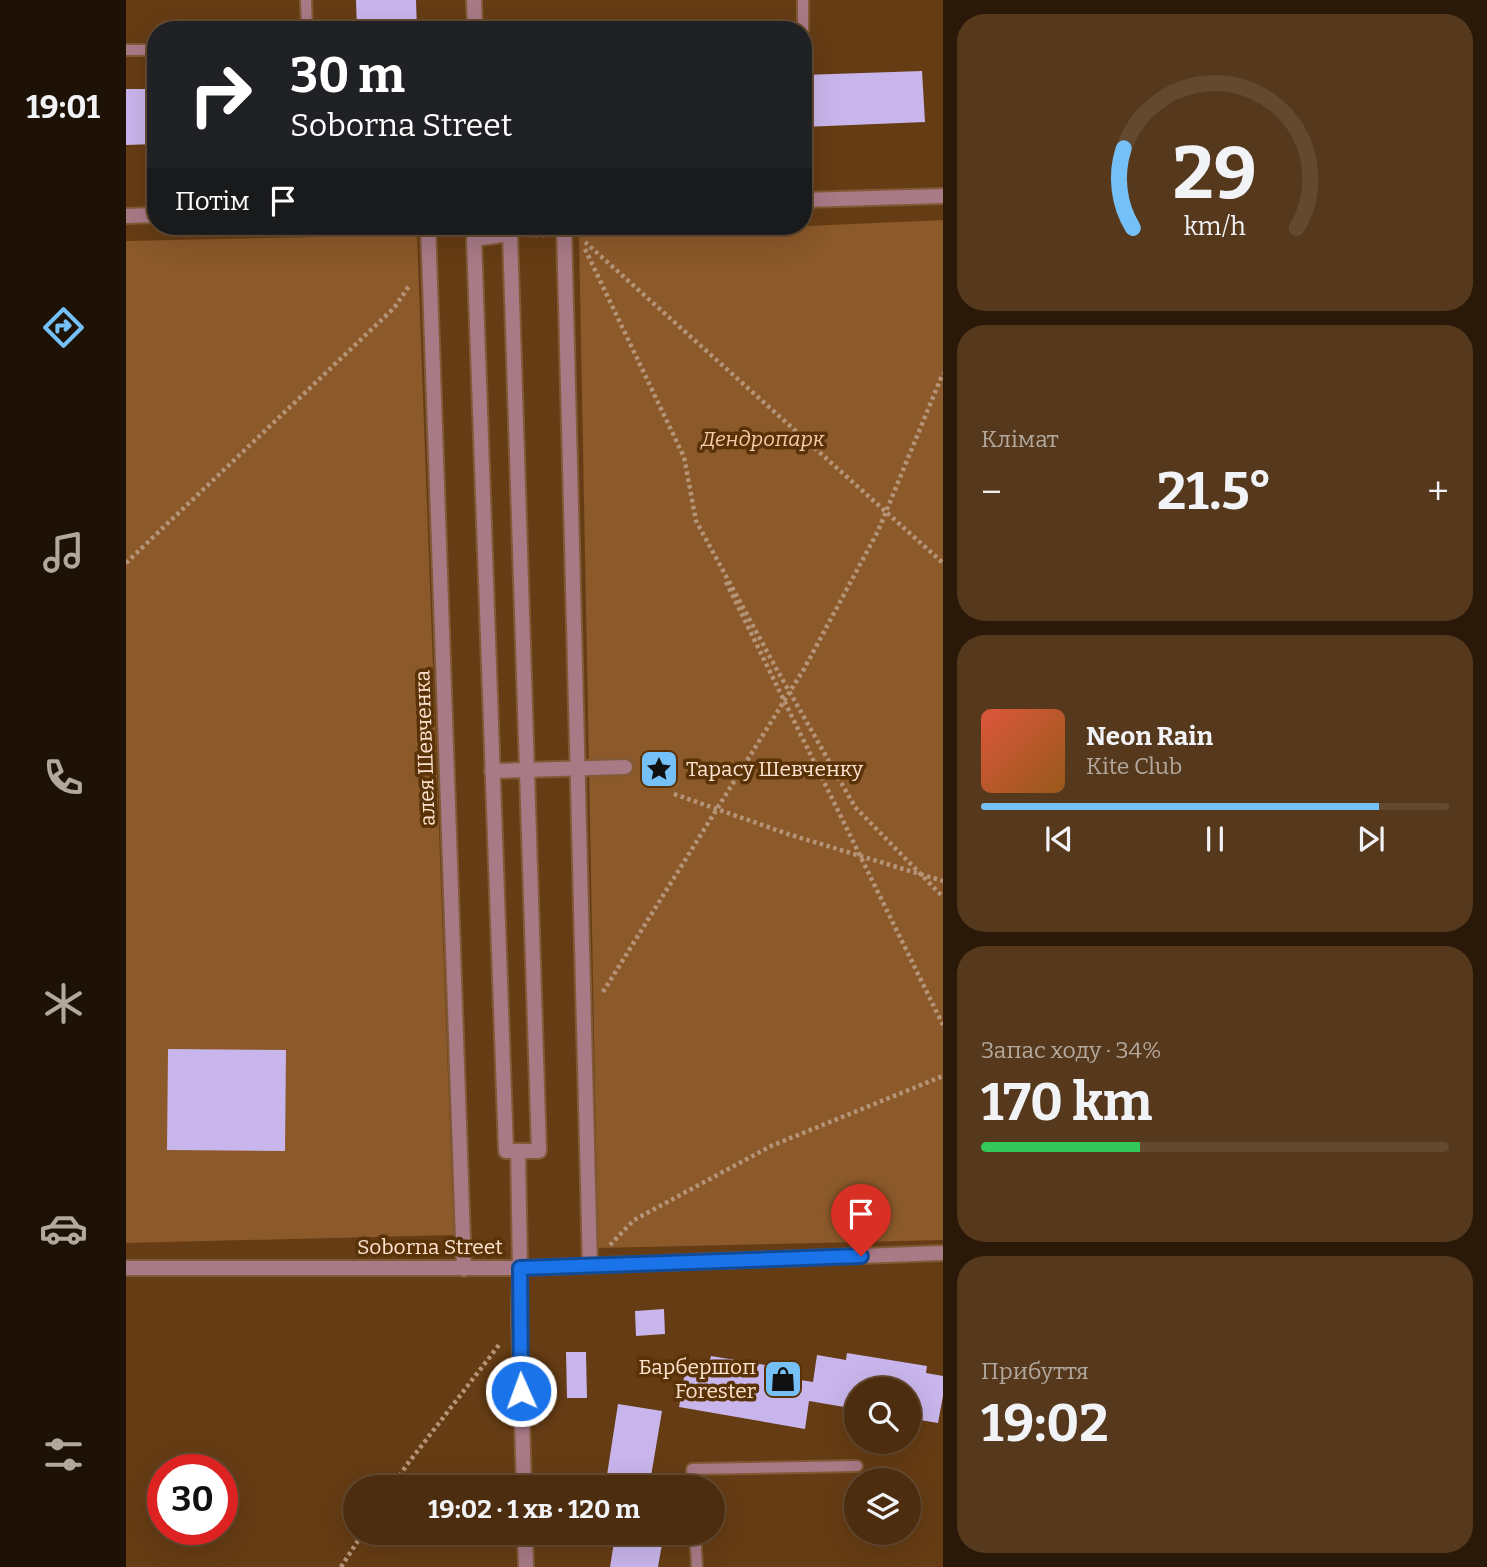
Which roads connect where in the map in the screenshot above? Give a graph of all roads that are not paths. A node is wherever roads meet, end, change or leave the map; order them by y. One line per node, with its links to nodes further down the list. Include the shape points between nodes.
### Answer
1 (306, 0): 4 (lane)
2 (474, 0): 5 (street)
3 (803, 0): 6 (lane)
4 (307, 21)
5 (475, 21)
6 (803, 21)
7 (126, 50): 8 (lane)
8 (147, 50)
9 (943, 197): 10 (street)
10 (812, 200)
11 (147, 215): 12 (street)
12 (126, 216)
13 (428, 235): 26 (street, алея Шевченка)
14 (479, 235): 20 (street, via 474,239)
15 (510, 235): 19 (street)
16 (565, 235): 18 (street)
17 (625, 767): 18 (street)
18 (578, 769): 19 (street); 23 (street)
19 (527, 770): 20 (street); 21 (street, via 539,1151)
20 (492, 771): 21 (street, via 506,1151)
21 (518, 1151): 25 (street)
22 (943, 1253): 23 (street, Soborna Street)
23 (590, 1266): 25 (street, Soborna Street)
24 (126, 1268): 26 (street, Soborna Street)
25 (520, 1268): 26 (street, Soborna Street); 28 (street)
26 (464, 1269)
27 (857, 1466): 29 (lane, via 692,1469)
28 (524, 1475)
29 (692, 1475)
30 (525, 1545): 32 (street)
31 (696, 1545): 33 (lane)
32 (526, 1567)
33 (697, 1567)

